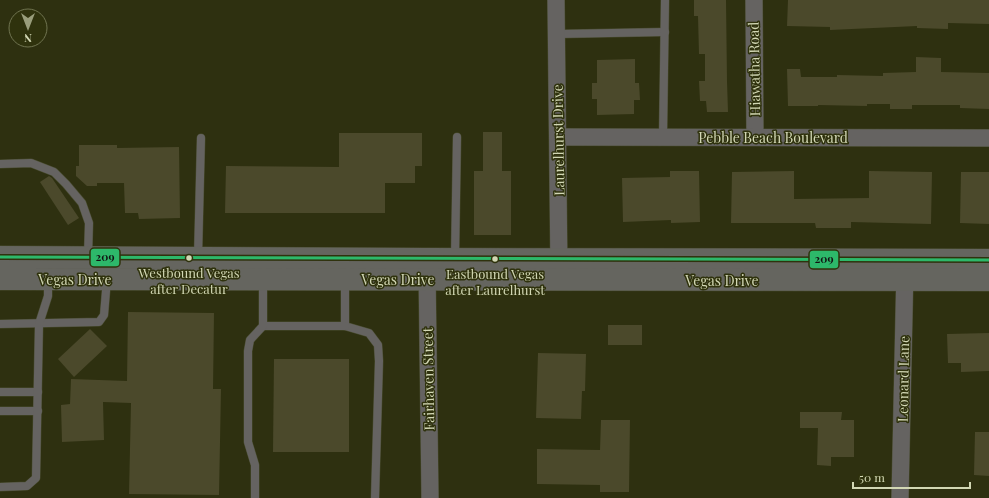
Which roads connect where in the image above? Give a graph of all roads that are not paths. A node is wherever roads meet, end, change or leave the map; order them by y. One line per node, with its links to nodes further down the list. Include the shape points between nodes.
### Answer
1 (556, 0): 5 (street, Laurelhurst Drive)
2 (665, 0): 4 (lane)
3 (754, 0): 9 (street, Hiawatha Road)
4 (664, 32): 5 (lane); 8 (lane)
5 (557, 34): 7 (street, Laurelhurst Drive)
6 (457, 137): 20 (lane)
7 (558, 137): 8 (street, Pebble Beach Boulevard); 21 (street, Laurelhurst Drive)
8 (663, 137): 9 (street, Pebble Beach Boulevard)
9 (755, 137): 11 (street, Pebble Beach Boulevard)
10 (201, 138): 15 (lane)
11 (989, 138)
12 (0, 164): 14 (lane, via 31,163 54,172 66,184 82,203 89,223)
13 (0, 257): 14 (main road, Vegas Drive)
14 (88, 257): 15 (main road, Vegas Drive)
15 (198, 258): 17 (main road, Vegas Drive)
16 (989, 260): 22 (main road, Vegas Drive)
17 (263, 269): 18 (main road, Vegas Drive); 25 (main road, Vegas Drive); 29 (lane)
18 (345, 269): 19 (main road, Vegas Drive); 30 (lane)
19 (427, 269): 20 (main road, Vegas Drive); 38 (street, Fairhaven Street)
20 (454, 269): 21 (main road, Vegas Drive)
21 (559, 269): 22 (main road, Vegas Drive)
22 (905, 270): 26 (main road, Vegas Drive); 39 (street, Leonard Lane)
23 (0, 279): 24 (main road, Vegas Drive)
24 (48, 279): 25 (main road, Vegas Drive); 28 (lane, via 48,296)
25 (107, 279): 28 (lane, via 104,315 98,322)
26 (989, 280)
27 (0, 324): 28 (lane)
28 (38, 324): 32 (lane)
29 (263, 326): 30 (lane); 36 (lane, via 250,340 248,351 248,442 255,465)
30 (345, 326): 37 (lane, via 369,333 378,345)
31 (0, 392): 32 (lane)
32 (38, 392): 34 (lane)
33 (0, 411): 34 (lane)
34 (38, 411): 35 (lane, via 36,478 27,486)
35 (0, 487)
36 (255, 498)
37 (375, 498)
38 (430, 498)
39 (900, 498)

